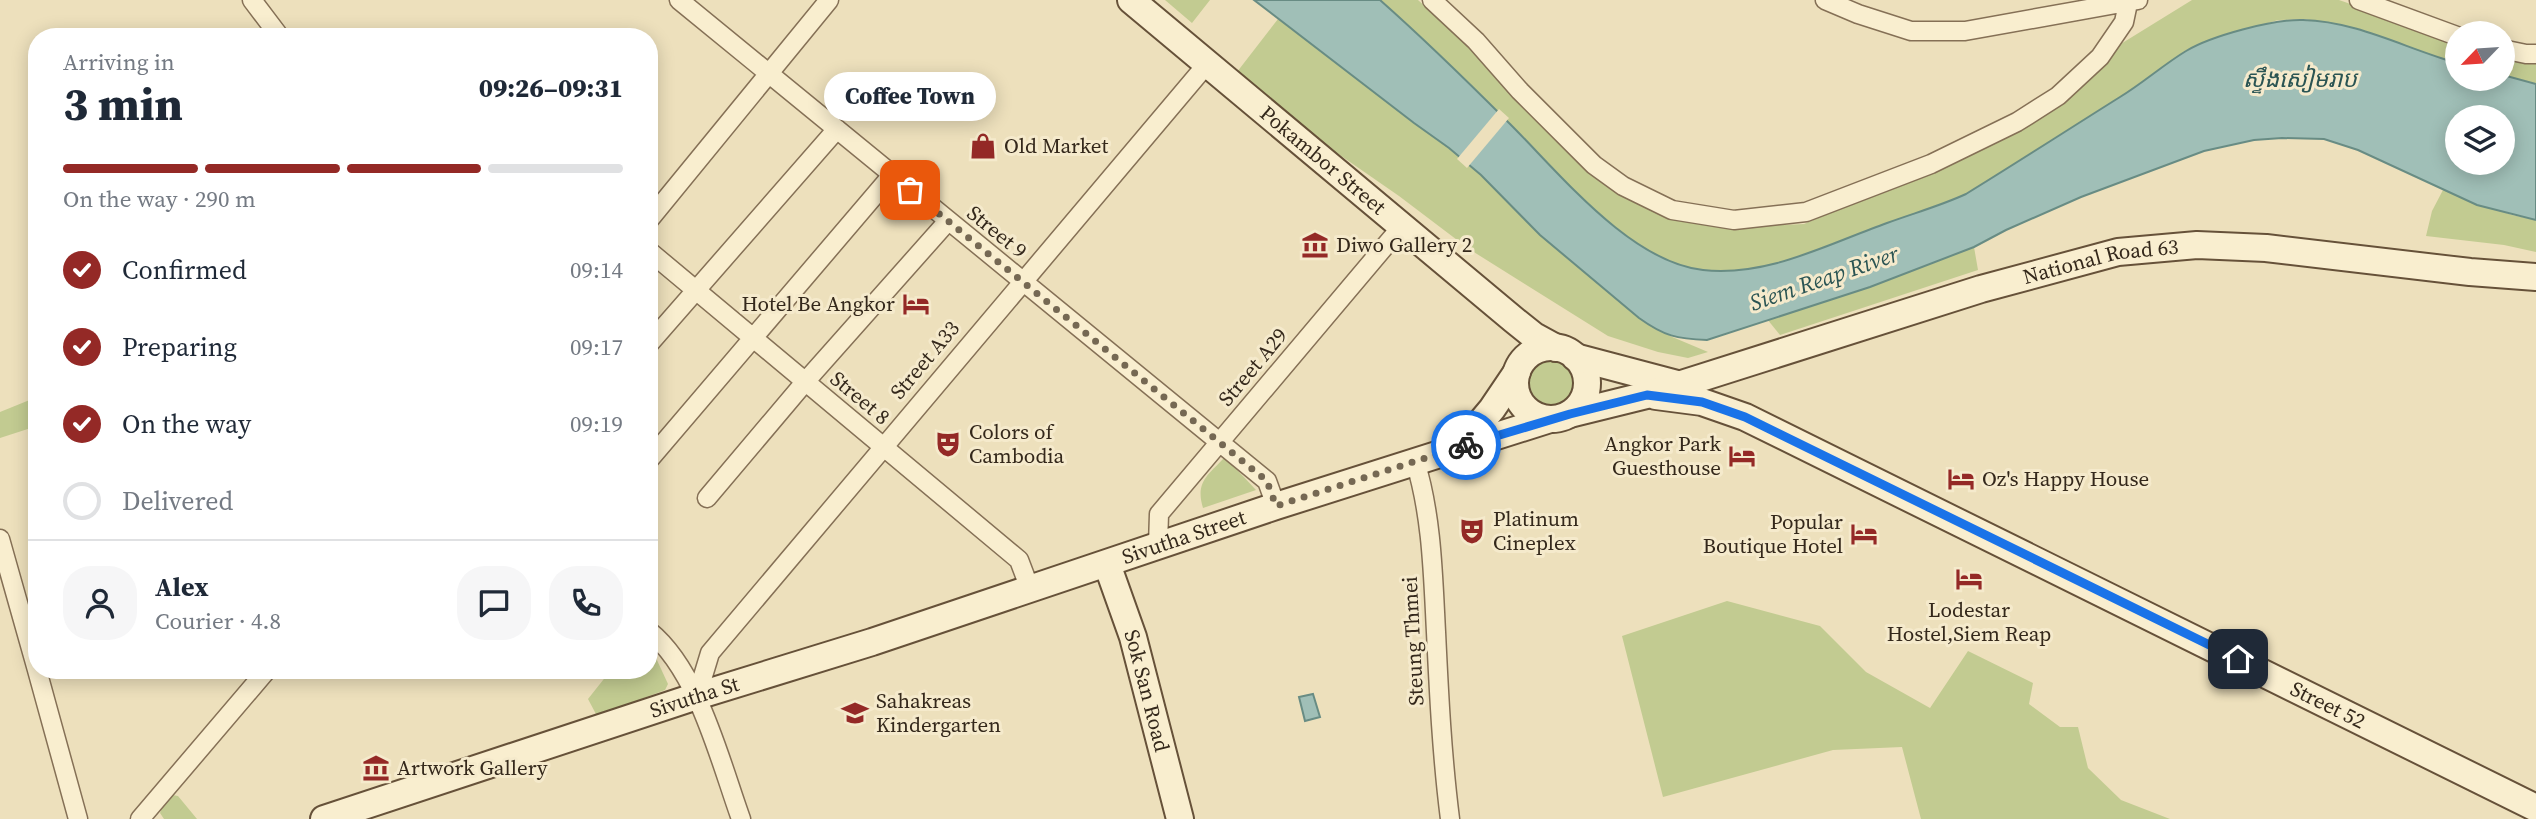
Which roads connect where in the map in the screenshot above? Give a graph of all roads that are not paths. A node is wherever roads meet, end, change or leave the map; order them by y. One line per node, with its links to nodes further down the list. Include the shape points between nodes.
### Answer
1 (252, 0): 9 (street)
2 (679, 0): 14 (street, Street 9)
3 (829, 0): 14 (street)
4 (1130, 0): 13 (main road, Pokambor Street)
5 (1432, 0): 8 (street, via 1594,165 1623,187 1672,210 1734,220 1806,212 1931,164 2017,122 2058,96 2100,57)
6 (1825, 0): 8 (street, via 1911,31 1965,31)
7 (2359, 0): 10 (street)
8 (2133, 1)
9 (272, 28)
10 (2445, 32)
11 (2515, 52): 12 (street)
12 (2536, 54)
13 (1207, 64): 19 (main road, Pokambor Street); 22 (street, Street A33)
14 (768, 75): 15 (street, Street 9); 17 (street)
15 (837, 129): 16 (street, Street 9); 23 (street)
16 (892, 175): 18 (street, Street 9); 26 (street)
17 (658, 209)
18 (948, 221): 22 (street, Street 9); 30 (street)
19 (1402, 226): 24 (main road, Pokambor Street); 36 (street, Street A29)
20 (658, 258): 23 (street, Street 8)
21 (2536, 277): 29 (main road, National Road 63, via 2266,248 2197,245 2118,251)
22 (1022, 281): 36 (street, Street 9); 37 (street, Street A33)
23 (696, 290): 25 (street); 26 (street, Street 8)
24 (1514, 320): 27 (main road, Pokambor Street); 28 (main road)
25 (658, 334)
26 (752, 337): 30 (street, Street 8); 39 (street)
27 (1565, 352): 28 (main road, via 1535,351); 31 (main road); 34 (main road, via 1582,365 1587,387 1578,407)
28 (1518, 369): 34 (main road, via 1515,385 1525,408 1535,415); 38 (main road)
29 (1727, 369): 31 (main road, National Road 63); 33 (main road, via 1717,383)
30 (806, 382): 37 (street, Street 8); 41 (street)
31 (1679, 385): 32 (main road, National Road 63); 33 (main road, Street 52)
32 (1647, 395): 34 (main road, National Road 63); 35 (main road, Street 52, via 1702,402)
33 (1722, 400): 35 (main road, Street 52)
34 (1560, 416): 38 (main road, National Road 63)
35 (1745, 417): 52 (main road, Street 52)
36 (1219, 442): 42 (street, Street 9, via 1267,481); 44 (street, Street A29, via 1160,514)
37 (882, 446): 46 (street, Street 8, via 1019,560); 51 (street, Street A33, via 710,653)
38 (1461, 446): 40 (main road, Sivutha Street)
39 (658, 449)
40 (1415, 461): 42 (main road, Sivutha Street); 58 (street, Steung Thmei, via 1424,490 1433,566 1441,750)
41 (707, 498)
42 (1276, 506): 44 (main road, Sivutha Street)
43 (0, 539): 47 (street)
44 (1158, 545): 45 (main road, Sivutha Street)
45 (1107, 564): 46 (main road, Sivutha Street); 57 (main road, Sok San Road, via 1133,637)
46 (1030, 589): 51 (main road, Sivutha St)
47 (28, 638)
48 (658, 638): 51 (street)
49 (39, 679): 53 (street)
50 (259, 679): 54 (street)
51 (697, 696): 55 (main road, Sivutha St); 56 (street)
52 (2536, 808)
53 (78, 819)
54 (140, 819)
55 (324, 819)
56 (741, 819)
57 (1180, 819)
58 (1450, 819)

